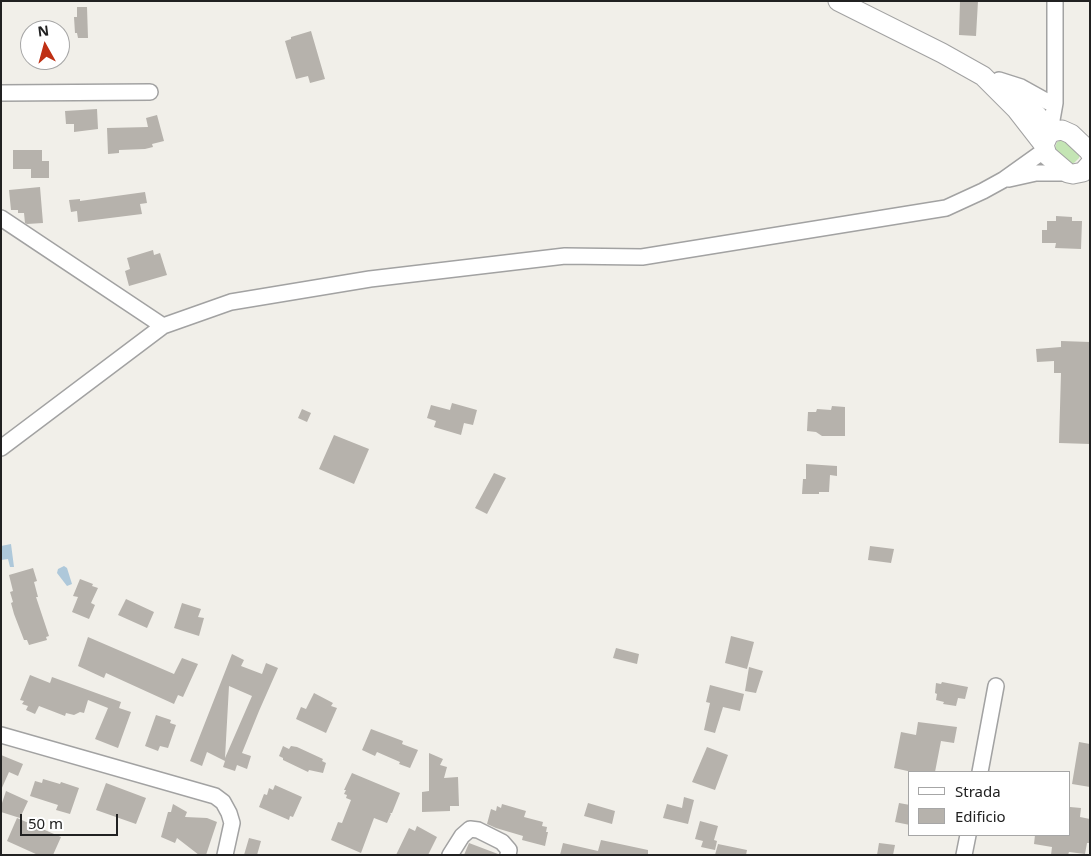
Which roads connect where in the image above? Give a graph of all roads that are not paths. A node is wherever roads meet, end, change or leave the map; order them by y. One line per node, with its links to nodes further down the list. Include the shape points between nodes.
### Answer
1 (838, 1): 3 (street)
2 (1055, 1): 6 (street)
3 (991, 78): 6 (street, via 1021,87); 7 (street, via 1016,109)
4 (150, 92): 5 (street)
5 (1, 93)
6 (1055, 103): 7 (street, via 1061,121)
7 (1052, 138): 8 (street); 8 (street, via 1047,154); 9 (street)
8 (1085, 163): 9 (street)
9 (1003, 180): 11 (street, via 946,208 642,257 565,256 370,280 231,302)
10 (1, 218): 11 (street)
11 (163, 326): 12 (street)
12 (1, 448)
13 (996, 686): 15 (street)
14 (1, 735): 17 (street, via 215,796 223,802 232,823)
15 (980, 771)
16 (968, 836): 20 (street)
17 (225, 855)
18 (450, 855): 19 (street, via 470,829 502,842 509,850)
19 (508, 855)
20 (964, 855)

